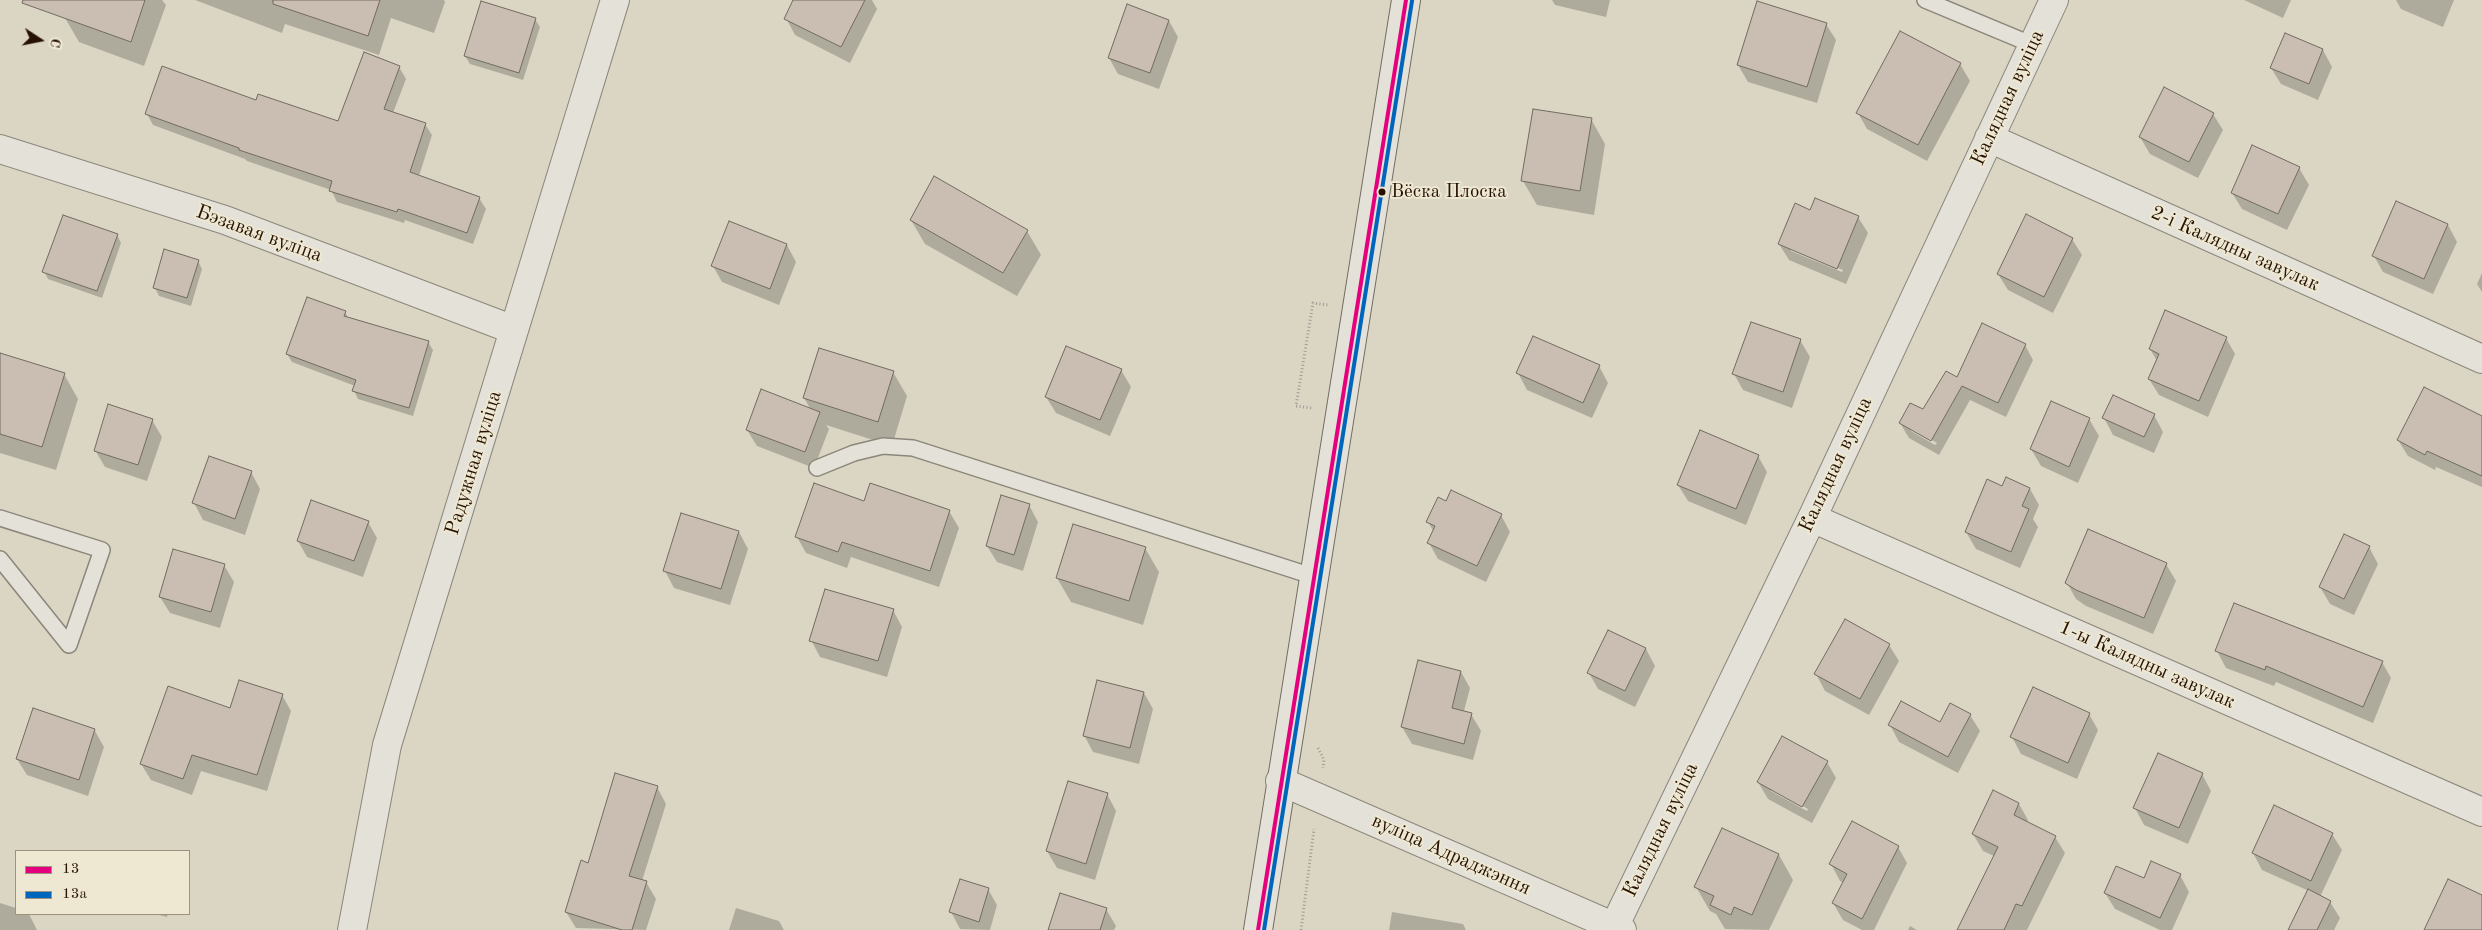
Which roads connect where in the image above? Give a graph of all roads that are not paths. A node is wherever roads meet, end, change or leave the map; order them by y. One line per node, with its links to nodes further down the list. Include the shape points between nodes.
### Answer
1 (615, 0): 8 (street, Радужная вуліца)
2 (1406, 0): 14 (street)
3 (1925, 0): 5 (lane)
4 (2054, 0): 5 (street, Калядная вуліца)
5 (2033, 45): 6 (street, Калядная вуліца)
6 (1988, 138): 9 (street, 2-і Калядны завулак); 12 (street, Калядная вуліца)
7 (0, 149): 8 (street, Бэзавая вуліца, via 225,220)
8 (514, 330): 18 (street, Радужная вуліца, via 387,745)
9 (2482, 359)
10 (817, 468): 14 (lane, via 854,453 883,446 913,448)
11 (0, 518): 13 (lane, via 102,550 69,645)
12 (1812, 518): 16 (street, 1-ы Калядны завулак); 17 (street, Калядная вуліца)
13 (0, 559)
14 (1312, 576): 15 (street)
15 (1280, 781): 17 (street, вуліца Адраджэння); 19 (street)
16 (2482, 812)
17 (1618, 928)
18 (352, 930)
19 (1258, 930)

